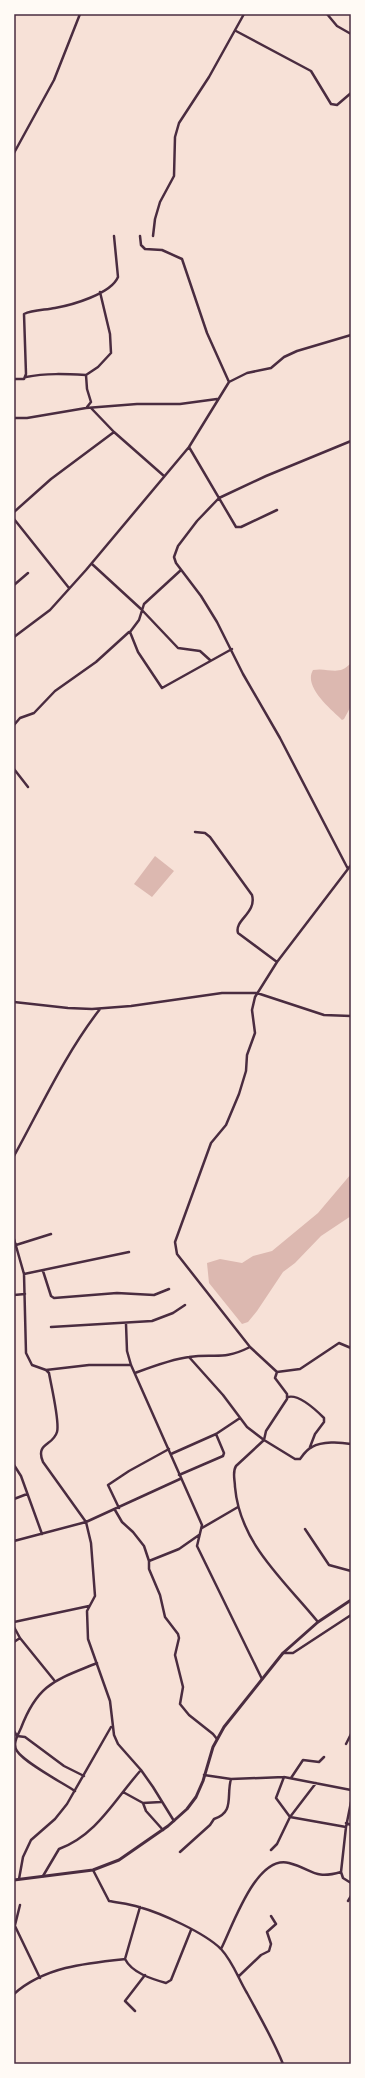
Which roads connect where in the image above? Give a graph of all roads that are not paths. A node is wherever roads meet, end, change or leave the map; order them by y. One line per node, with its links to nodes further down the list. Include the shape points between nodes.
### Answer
1 (80, 14): 7 (street, via 54,80)
2 (244, 14): 4 (street)
3 (327, 14): 5 (street, via 337,26)
4 (236, 31): 6 (street, via 311,71 331,104 337,105); 10 (street, via 179,123 175,137 174,176 160,202)
5 (351, 34)
6 (351, 93)
7 (14, 153)
8 (114, 236): 11 (street, via 118,277 116,283)
9 (140, 236): 16 (street, via 141,245 145,249 162,250 182,259 207,333)
10 (152, 236)
11 (100, 292): 13 (street, via 110,334 111,354); 14 (street, via 68,305 24,314)
12 (351, 336): 16 (street, via 297,351 284,357 271,368 247,373)
13 (86, 375): 14 (street, via 39,374); 19 (street, via 86,390 91,402)
14 (26, 377): 15 (street)
15 (14, 379)
16 (229, 382): 17 (street)
17 (217, 398): 18 (street, via 180,404); 23 (street, via 208,418)
18 (91, 407): 19 (street); 21 (street)
19 (86, 408): 20 (street)
20 (14, 418)
21 (114, 432): 24 (street); 27 (street, via 51,479)
22 (351, 441): 25 (street)
23 (189, 447): 24 (street); 25 (street)
24 (164, 476): 29 (street)
25 (219, 498): 26 (street, via 238,528); 30 (street, via 197,521 175,552 174,557)
26 (277, 510)
27 (14, 512)
28 (14, 519): 33 (street)
29 (92, 564): 33 (street); 34 (street)
30 (181, 570): 34 (street, via 147,600); 37 (street, via 201,596)
31 (28, 573): 32 (street)
32 (14, 585)
33 (70, 588): 36 (street, via 50,610)
34 (141, 609): 35 (street, via 139,620); 38 (street, via 178,648 200,651)
35 (130, 632): 38 (street, via 138,652 162,688); 39 (street, via 96,662 55,690 34,713 20,718)
36 (14, 637)
37 (232, 649): 38 (street); 44 (street)
38 (210, 660)
39 (14, 725)
40 (14, 770): 41 (street)
41 (28, 788)
42 (196, 832): 45 (street, via 205,833 210,837 252,895 252,908 238,927 238,933)
43 (351, 865): 44 (street)
44 (348, 869): 45 (street)
45 (277, 962): 46 (street)
46 (257, 993): 48 (street, via 222,993); 49 (street, via 318,1013); 63 (street, via 252,1010 254,1033 239,1094 226,1125 211,1143 175,1242 177,1254)
47 (14, 1002): 48 (street, via 68,1008)
48 (100, 1008): 50 (street, via 87,1025 46,1095)
49 (351, 1016)
50 (14, 1156)
51 (51, 1234): 53 (street)
52 (14, 1239): 53 (street)
53 (16, 1245): 56 (street)
54 (129, 1252): 55 (street)
55 (43, 1271): 56 (street); 57 (street, via 50,1296 54,1298 117,1293 154,1295)
56 (24, 1274): 58 (street)
57 (169, 1289)
58 (25, 1294): 59 (street); 67 (street, via 26,1354 32,1365)
59 (14, 1295)
60 (185, 1306): 61 (street, via 163,1318)
61 (126, 1324): 62 (street); 66 (street, via 127,1351)
62 (51, 1327)
63 (250, 1347): 65 (street, via 222,1357); 68 (street)
64 (351, 1348): 68 (street, via 339,1343 300,1369)
65 (189, 1357): 69 (street); 71 (street)
66 (131, 1365): 67 (street, via 89,1365); 69 (street)
67 (46, 1370): 85 (street, via 49,1373 58,1427 55,1436 40,1455)
68 (277, 1372): 70 (street, via 276,1381)
69 (135, 1373): 76 (street)
70 (288, 1397): 73 (street, via 266,1432); 75 (street, via 299,1399 324,1418)
71 (240, 1418): 72 (street); 73 (street)
72 (216, 1434): 77 (street); 79 (street, via 223,1456)
73 (264, 1440): 75 (street, via 298,1460); 82 (street, via 234,1468)
74 (351, 1444): 75 (street, via 340,1442)
75 (310, 1447)
76 (169, 1449): 77 (street); 83 (street, via 108,1486)
77 (171, 1454): 79 (street)
78 (14, 1464): 80 (street)
79 (180, 1477): 83 (street); 86 (street)
80 (27, 1494): 81 (street); 88 (street)
81 (14, 1499)
82 (238, 1507): 86 (street); 97 (street, via 249,1536 269,1566)
83 (119, 1508): 84 (street)
84 (115, 1510): 85 (street); 91 (street, via 122,1522 144,1546)
85 (86, 1522): 88 (street); 94 (street, via 91,1542 95,1592 94,1600)
86 (202, 1528): 89 (street)
87 (305, 1529): 92 (street, via 329,1565)
88 (42, 1534): 90 (street)
89 (199, 1535): 91 (street, via 179,1549); 103 (street, via 197,1546)
90 (14, 1542)
91 (149, 1561): 109 (street, via 149,1569 160,1595 165,1617 179,1638 175,1655 183,1687 180,1704)
92 (351, 1571)
93 (351, 1600): 97 (street)
94 (89, 1606): 96 (street); 102 (street, via 86,1617 88,1639)
95 (351, 1615): 101 (street, via 293,1653)
96 (14, 1622)
97 (318, 1622): 101 (street)
98 (14, 1627): 99 (street)
99 (20, 1638): 100 (street); 104 (street)
100 (14, 1642)
101 (283, 1653): 103 (street)
102 (96, 1662): 104 (street); 105 (street, via 110,1701)
103 (262, 1679): 109 (street)
104 (54, 1680): 108 (street, via 33,1702)
105 (112, 1726): 112 (street, via 118,1744); 114 (street)
106 (14, 1731): 108 (street)
107 (351, 1734): 110 (street)
108 (17, 1736): 114 (street, via 24,1737 64,1766); 120 (street, via 15,1748 18,1752)
109 (217, 1739): 113 (street)
110 (346, 1744)
111 (324, 1757): 116 (street, via 319,1762 303,1760)
112 (141, 1770): 121 (street); 122 (street)
113 (204, 1775): 117 (street); 126 (street, via 196,1797)
114 (84, 1776): 120 (street)
115 (284, 1777): 116 (street); 117 (street); 125 (street, via 276,1798)
116 (291, 1778): 118 (street)
117 (231, 1779): 132 (street, via 225,1813 222,1817 214,1819)
118 (316, 1783): 119 (street); 125 (street)
119 (351, 1790)
120 (75, 1791): 136 (street, via 55,1819 31,1840 23,1857)
121 (122, 1792): 124 (street); 135 (street, via 93,1829 59,1849)
122 (161, 1802): 124 (street); 126 (street)
123 (351, 1802): 127 (street)
124 (143, 1803): 130 (street, via 146,1811)
125 (290, 1817): 129 (street); 131 (street)
126 (174, 1821): 130 (street)
127 (346, 1823): 128 (street); 129 (street)
128 (351, 1825)
129 (346, 1827): 134 (street)
130 (163, 1830): 133 (street, via 119,1860)
131 (272, 1850)
132 (180, 1852)
133 (93, 1870): 135 (street); 142 (street, via 109,1901)
134 (341, 1872): 138 (street, via 343,1878); 146 (street, via 320,1876 288,1863 269,1868 256,1880 239,1908)
135 (43, 1877): 136 (street)
136 (19, 1879): 137 (street)
137 (14, 1880)
138 (351, 1883)
139 (351, 1896): 140 (street)
140 (348, 1901)
141 (20, 1905): 144 (street)
142 (140, 1907): 145 (street); 147 (street)
143 (271, 1916): 149 (street, via 276,1924 267,1932 271,1944 269,1951 261,1955)
144 (14, 1926): 150 (street)
145 (191, 1930): 146 (street, via 210,1939); 148 (street, via 171,1980 166,1983)
146 (221, 1949): 149 (street)
147 (125, 1959): 148 (street); 150 (street, via 63,1968)
148 (145, 1976): 152 (street, via 125,2001)
149 (239, 1976): 153 (street)
150 (40, 1978): 151 (street)
151 (14, 1994)
152 (134, 2011)
153 (283, 2064)

